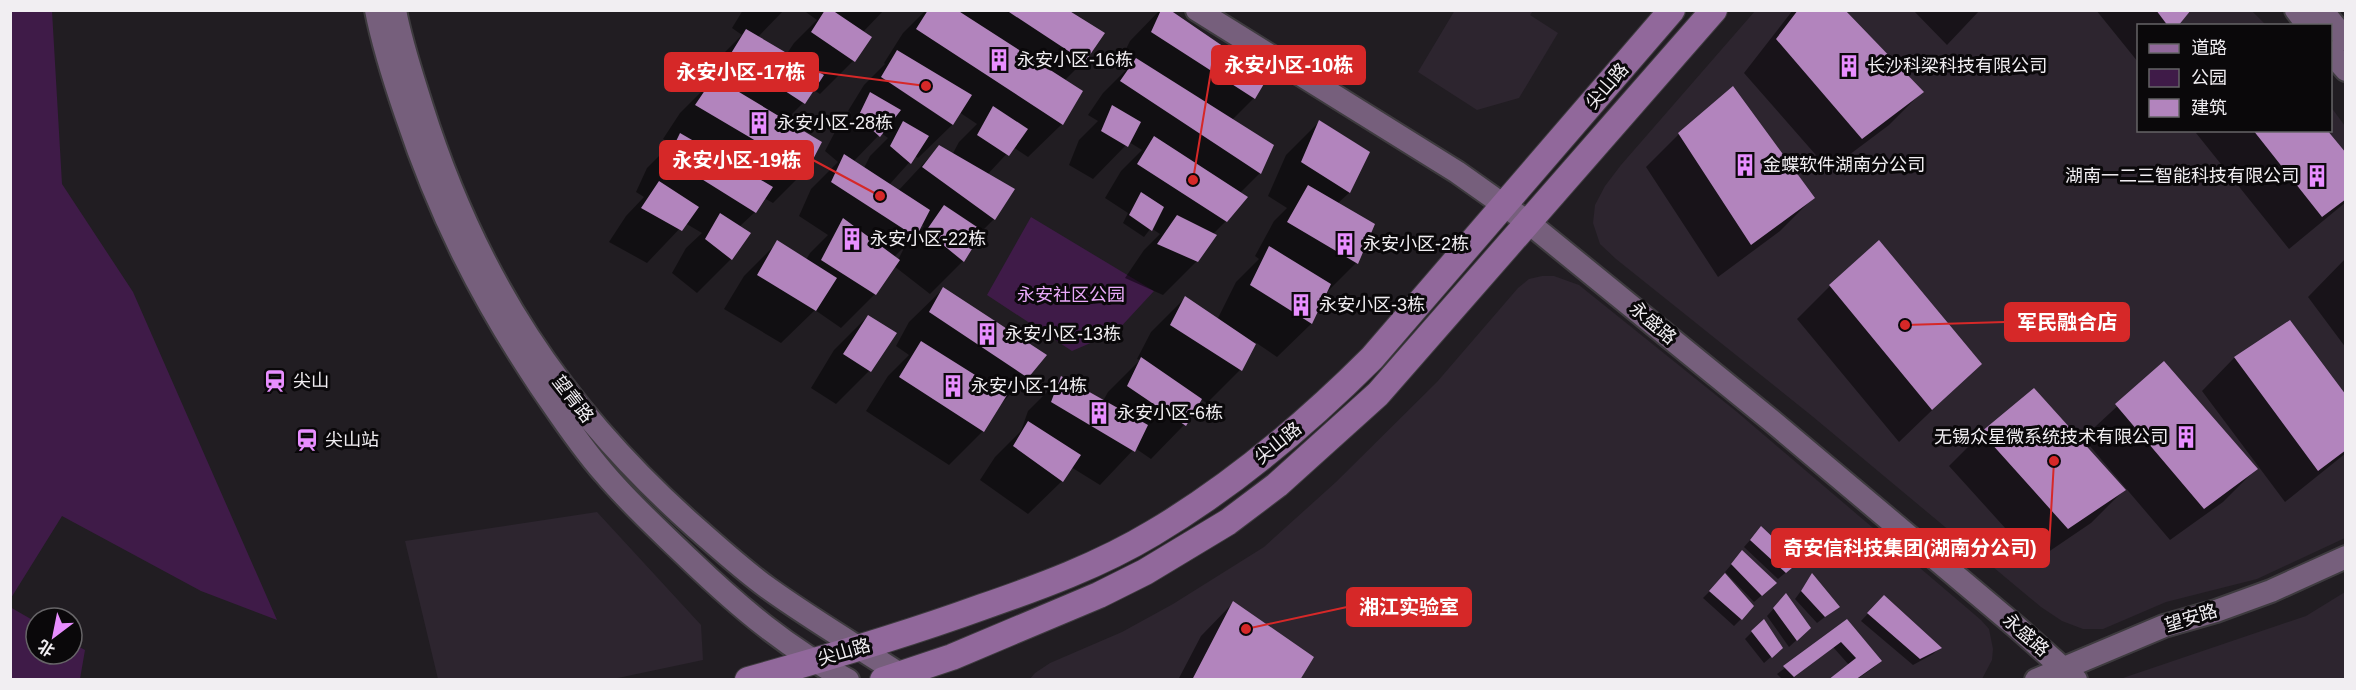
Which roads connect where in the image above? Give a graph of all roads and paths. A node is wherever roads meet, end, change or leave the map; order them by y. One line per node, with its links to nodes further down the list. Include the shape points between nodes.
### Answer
1 (376, 10): 18 (street, 望青路, via 410,126 450,230 504,333 603,472 652,524 754,618)
2 (395, 10): 17 (street, 望青路, via 434,146 476,245 537,350 571,398 633,468 723,551 768,588)
3 (1197, 10): 13 (street, 永盛路)
4 (1215, 10): 13 (street, 永盛路, via 1461,164)
5 (1672, 10): 13 (main road, 尖山路)
6 (1714, 10): 14 (main road, 尖山路)
7 (2296, 10): 9 (street)
8 (2322, 10): 10 (street)
9 (2306, 24)
10 (2346, 40)
11 (2332, 53): 12 (street)
12 (2346, 70)
13 (1507, 201): 14 (street, 永盛路); 17 (main road, 尖山路, via 1372,358 1271,450 1211,494 1152,534 1071,573 912,633)
14 (1532, 219): 19 (street, 永盛路); 20 (main road, 尖山路, via 1378,394 1254,504 1189,546 1099,595)
15 (2346, 557): 19 (street, 望安路, via 2271,591 2164,626)
16 (2346, 567): 19 (street, 望安路, via 2274,600 2167,634)
17 (859, 648): 18 (main road, 尖山路); 20 (street, 望青路)
18 (814, 661): 21 (main road, 尖山路); 22 (street, 望青路)
19 (2073, 674): 23 (street, 望安路)
20 (898, 678)
21 (748, 680)
22 (848, 680)
23 (2036, 680)

